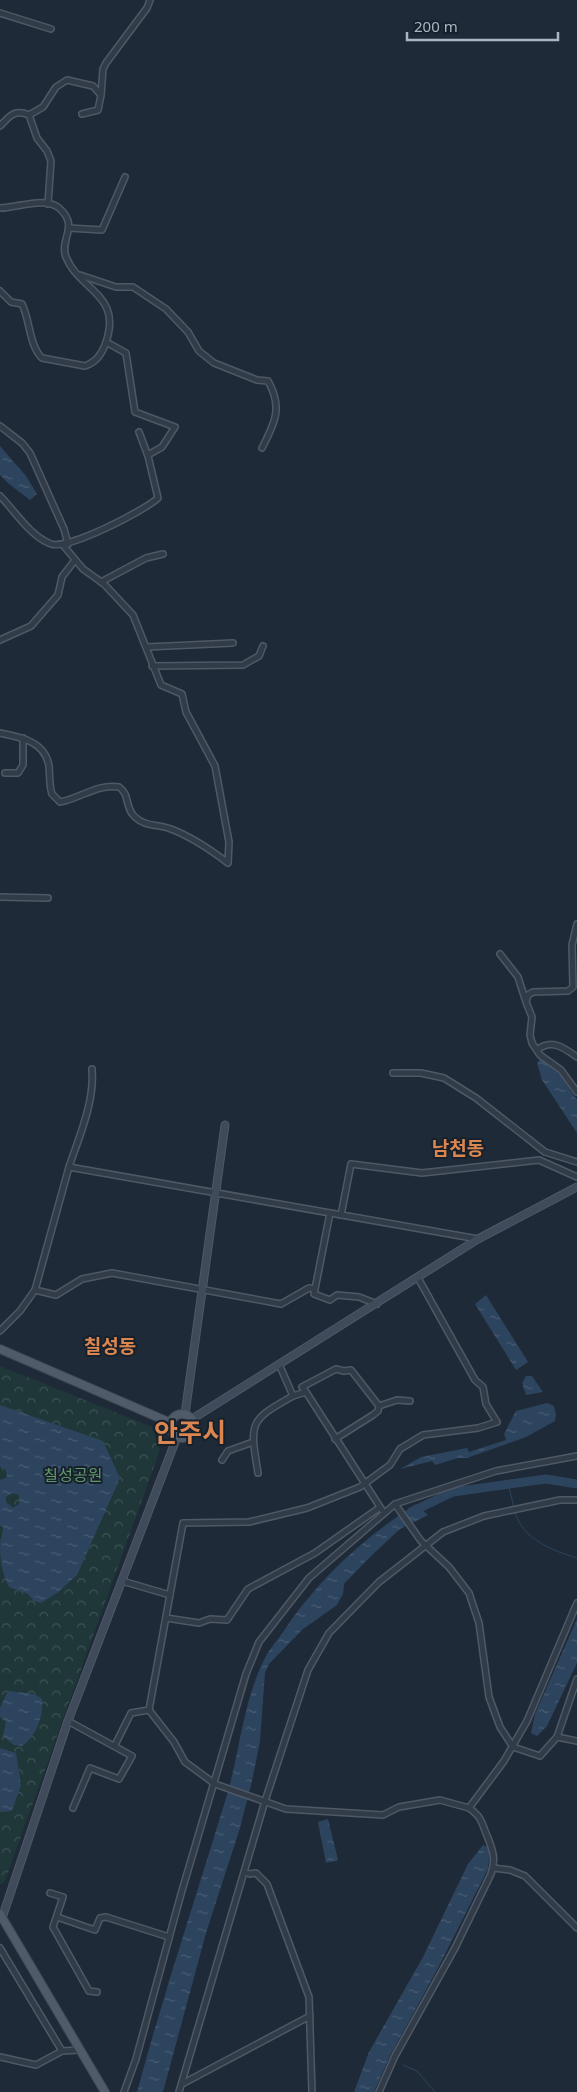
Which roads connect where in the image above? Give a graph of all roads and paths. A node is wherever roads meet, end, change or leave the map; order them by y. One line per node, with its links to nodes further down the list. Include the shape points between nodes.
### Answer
1 (150, 0): 4 (street, via 106,62)
2 (0, 13): 3 (street)
3 (51, 29)
4 (101, 95): 5 (street, via 98,110); 6 (street, via 93,86 67,80 56,87 43,107)
5 (82, 114)
6 (29, 115): 7 (street, via 14,113); 9 (street, via 50,161)
7 (0, 126)
8 (125, 177): 11 (street, via 102,230)
9 (48, 204): 10 (street); 11 (street, via 54,204 63,212)
10 (0, 208)
11 (69, 228): 12 (street, via 64,251)
12 (77, 274): 14 (street, via 106,305 109,319); 17 (street, via 116,287 133,288 166,310 188,332 199,351 214,363 257,380 268,381 277,396 274,426)
13 (0, 291): 14 (street, via 11,302 22,304 30,335 42,358 85,366 99,357)
14 (106, 342): 18 (street, via 126,353 134,412 175,427 162,447)
15 (0, 426): 20 (street, via 30,453 64,529)
16 (139, 432): 18 (street)
17 (262, 448)
18 (148, 455): 20 (street, via 158,498 139,511)
19 (0, 496): 20 (street, via 45,540)
20 (65, 545): 22 (street)
21 (163, 554): 23 (street, via 146,558)
22 (75, 560): 23 (street); 24 (street, via 62,577 58,594 31,626)
23 (101, 582): 27 (street, via 133,615)
24 (0, 638)
25 (233, 643): 27 (street)
26 (263, 646): 28 (street, via 259,656 243,666)
27 (147, 647): 28 (street)
28 (152, 666): 30 (street, via 161,685 182,694 186,712 198,737 214,760 229,842 228,863 183,834 164,826 146,824 134,817 126,794 118,788 86,792 65,801 56,799 50,788 45,756)
29 (0, 733): 30 (street)
30 (23, 738): 31 (street, via 22,768 18,773)
31 (5, 773)
32 (0, 896): 33 (street)
33 (48, 898)
34 (577, 924): 36 (street, via 572,946 573,987 564,991 533,992)
35 (500, 954): 36 (street, via 518,977)
36 (526, 1002): 37 (street, via 532,1017 530,1039)
37 (537, 1050): 38 (street, via 554,1044); 41 (street, via 561,1070)
38 (577, 1057)
39 (92, 1069): 46 (street, via 93,1081)
40 (393, 1074): 43 (street, via 420,1073 444,1078 476,1098)
41 (577, 1092)
42 (225, 1125): 49 (main road)
43 (545, 1152): 44 (street); 45 (street)
44 (539, 1160): 47 (street); 51 (street, via 422,1173 351,1164)
45 (577, 1162)
46 (69, 1167): 49 (street); 55 (street)
47 (577, 1178)
48 (577, 1187): 52 (main road)
49 (215, 1193): 50 (street); 56 (main road)
50 (330, 1213): 51 (street); 54 (street)
51 (341, 1215): 52 (street)
52 (478, 1239): 53 (main road)
53 (418, 1278): 57 (main road); 73 (street, via 476,1380 483,1386 486,1404 497,1422 478,1428 423,1435 400,1449 390,1465)
54 (315, 1289): 56 (street, via 309,1288 281,1304); 57 (street, via 314,1294 330,1300 337,1295 359,1297)
55 (35, 1290): 56 (street, via 56,1295 82,1278 112,1273); 58 (street, via 20,1312)
56 (204, 1290): 65 (main road)
57 (378, 1304): 60 (main road)
58 (0, 1331)
59 (0, 1349): 66 (main road)
60 (279, 1364): 62 (street); 65 (main road)
61 (306, 1392): 62 (street); 64 (street, via 302,1387 336,1369 351,1370); 68 (street)
62 (293, 1396): 69 (street, via 265,1411 254,1429)
63 (410, 1401): 64 (street, via 397,1400)
64 (378, 1406): 68 (street, via 373,1415)
65 (188, 1416): 66 (main road, via 175,1416); 67 (main road, via 194,1426 191,1433)
66 (171, 1422): 67 (main road, via 172,1432)
67 (178, 1437): 78 (main road)
68 (335, 1439): 73 (street)
69 (253, 1442): 71 (street, via 228,1451); 72 (street)
70 (577, 1456): 75 (street, via 496,1471)
71 (222, 1460)
72 (258, 1473)
73 (363, 1484): 76 (street); 79 (street, via 306,1508 249,1522 183,1523)
74 (577, 1500): 77 (street, via 560,1500 484,1516)
75 (395, 1506): 76 (street); 77 (street)
76 (382, 1510): 81 (street, via 315,1553 248,1589 227,1620 210,1619 199,1623); 89 (street, via 308,1578 259,1642 246,1674)
77 (423, 1543): 88 (street, via 457,1576 474,1604 489,1697 500,1727); 90 (street, via 329,1633 308,1670)
78 (122, 1581): 79 (street); 84 (main road)
79 (170, 1595): 81 (street)
80 (577, 1603): 88 (street)
81 (166, 1618): 83 (street)
82 (577, 1679): 85 (street)
83 (149, 1710): 87 (street, via 131,1713); 89 (street, via 185,1762)
84 (68, 1721): 87 (street); 96 (main road)
85 (557, 1737): 86 (street); 88 (street, via 540,1756)
86 (577, 1742)
87 (115, 1745): 91 (street, via 132,1756 119,1779 90,1768)
88 (513, 1747): 92 (street)
89 (216, 1785): 90 (street); 99 (street)
90 (262, 1800): 92 (street, via 286,1809 383,1815 399,1807 440,1800); 94 (street)
91 (73, 1808)
92 (469, 1808): 93 (street, via 483,1820 493,1848)
93 (493, 1868): 98 (street, via 525,1876); 111 (street, via 395,2056)
94 (244, 1872): 102 (street, via 256,1873 267,1884 309,1997); 106 (street)
95 (50, 1893): 97 (street, via 63,1897)
96 (1, 1916): 103 (main road)
97 (57, 1917): 99 (street, via 95,1930 100,1918 106,1917); 101 (street, via 53,1927 89,1990)
98 (577, 1928)
99 (169, 1937): 108 (street)
100 (0, 1948): 104 (street)
101 (98, 1992)
102 (310, 2016): 106 (street); 110 (street)
103 (80, 2050): 104 (street); 107 (main road)
104 (62, 2051): 105 (street, via 36,2065)
105 (0, 2056)
106 (182, 2084): 109 (street)
107 (105, 2092)
108 (124, 2092)
109 (179, 2092)
110 (312, 2092)
111 (380, 2092)

